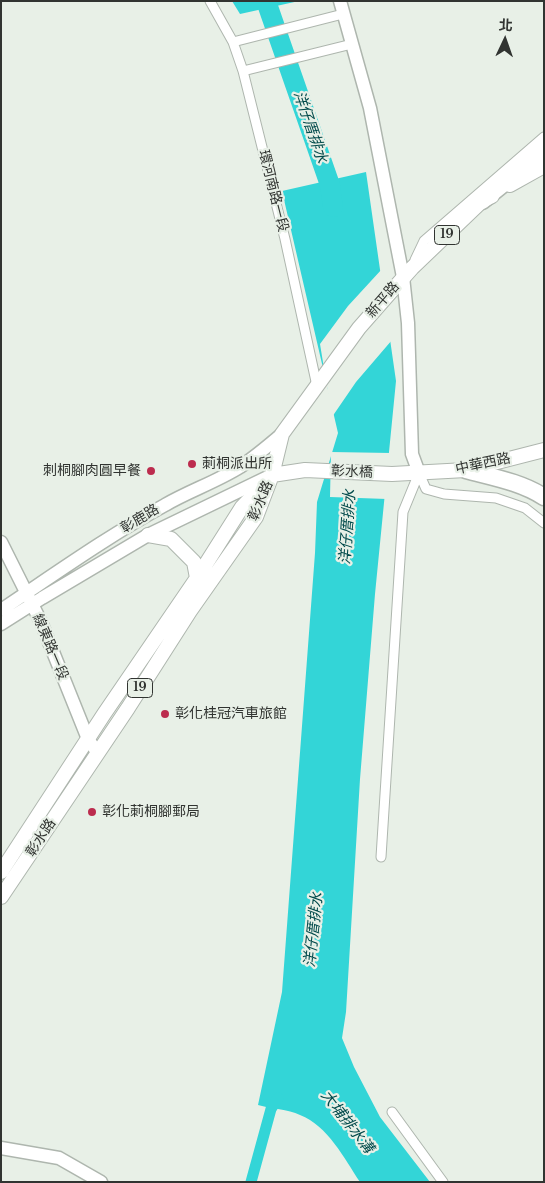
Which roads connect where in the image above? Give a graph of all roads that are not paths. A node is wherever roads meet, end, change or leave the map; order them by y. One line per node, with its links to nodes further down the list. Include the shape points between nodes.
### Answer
1 (210, 1): 3 (street, 環河南路一段)
2 (341, 7): 3 (street); 4 (main road)
3 (233, 42): 5 (street, 環河南路一段)
4 (352, 44): 5 (street); 10 (main road)
5 (243, 71): 11 (street, 環河南路一段)
6 (544, 137): 10 (street, via 424,241)
7 (544, 151): 9 (highway)
8 (544, 166): 9 (main road, 新平路 / 19)
9 (482, 201): 10 (main road, 新平路 / 19)
10 (408, 272): 11 (main road, 新平路 / 19, via 359,328); 15 (main road, via 412,454)
11 (317, 386): 12 (main road, 新平路 / 19)
12 (282, 434): 17 (main road, 新平路 / 19); 23 (main road, 彰鹿路, via 239,468 166,504 84,553)
13 (544, 450): 14 (main road, 中華西路)
14 (466, 470): 15 (main road, 中華西路); 18 (highway, via 510,482)
15 (419, 473): 16 (main road, 中華西路); 19 (street, via 426,489 444,494 496,498 525,508); 28 (street, via 403,512)
16 (392, 474): 17 (main road, 彰水橋, via 311,470)
17 (272, 475): 20 (main road, 彰鹿路); 22 (main road, 彰水路 / 19, via 242,508); 27 (main road, 彰水路 / 19, via 256,517)
18 (544, 497)
19 (544, 523)
20 (148, 536): 22 (main road, via 171,539 194,562); 23 (main road, 彰鹿路)
21 (1, 542): 23 (main road, 線東路一段)
22 (197, 578): 26 (main road, 彰水路 / 19)
23 (29, 599): 24 (main road, 彰鹿路); 25 (main road, 彰鹿路); 26 (main road, 線東路一段)
24 (1, 610)
25 (1, 624)
26 (88, 739): 27 (main road, 線東路一段); 29 (main road, 彰水路 / 19)
27 (97, 752): 30 (main road, 彰水路 / 19)
28 (381, 857)
29 (1, 872)
30 (1, 897)
31 (392, 1112): 34 (street)
32 (1, 1148): 33 (main road, via 59,1158)
33 (101, 1182)
34 (443, 1182)

